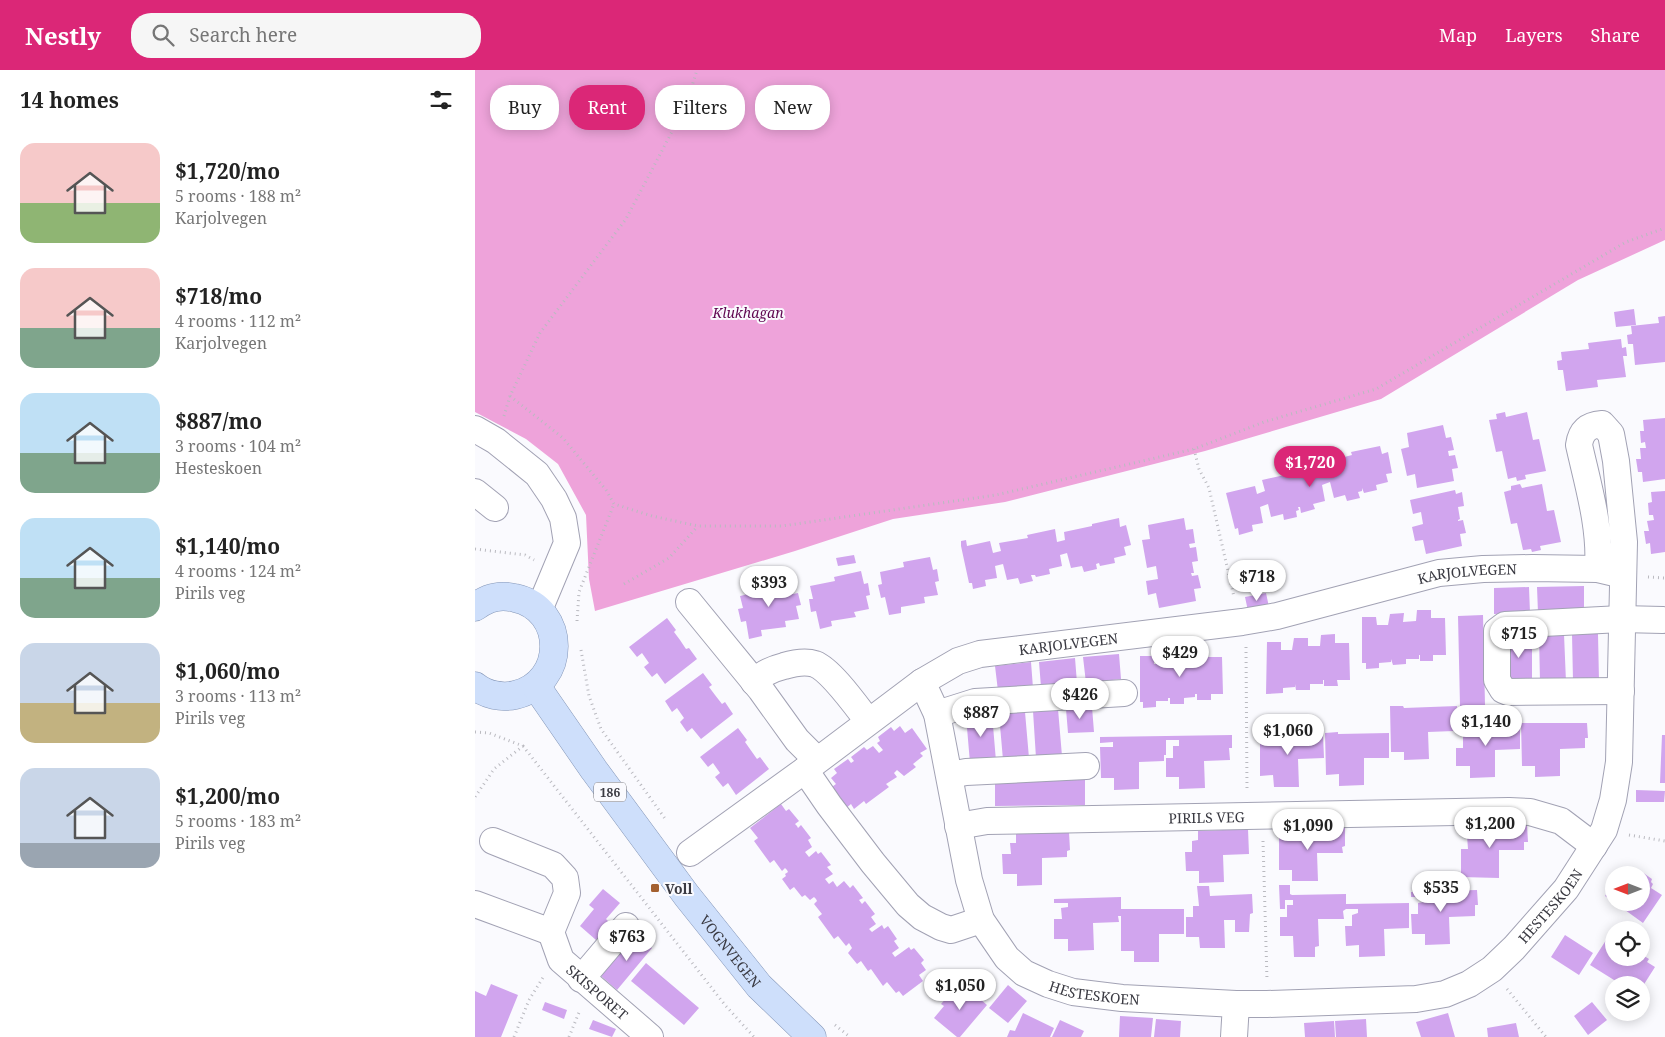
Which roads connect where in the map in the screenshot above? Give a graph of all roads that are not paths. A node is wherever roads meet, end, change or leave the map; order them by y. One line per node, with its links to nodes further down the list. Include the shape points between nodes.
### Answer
1 (475, 429): 5 (street, via 537,474 563,518 567,543)
2 (1611, 572): 6 (street, HESTESKOEN); 9 (street, KARJOLVEGEN, via 1483,569 1439,573 1277,616 979,654 959,660)
3 (689, 602): 8 (street)
4 (475, 607): 5 (main road, via 489,599 506,596 524,600)
5 (539, 610): 11 (main road, via 555,640 554,657)
6 (1621, 619): 7 (street); 12 (street, HESTESKOEN); 12 (street, via 1505,625 1497,632 1496,638 1497,680 1503,690)
7 (1663, 620)
8 (754, 682): 15 (street, via 762,674 791,664 816,664 826,671); 16 (street, via 797,740)
9 (922, 682): 14 (street, HESTESKOEN); 15 (street, KARJOLVEGEN)
10 (475, 686): 11 (main road, via 493,695 508,697)
11 (536, 686): 30 (main road, VOGNVEGEN / 186, via 687,896 759,986)
12 (1621, 691): 20 (street, HESTESKOEN, via 1619,762 1613,800)
13 (1125, 693): 14 (street, via 975,702)
14 (937, 714): 18 (street, HESTESKOEN)
15 (868, 721): 16 (street, KARJOLVEGEN)
16 (811, 765): 22 (street, KARJOLVEGEN); 24 (street, via 829,806 908,905 922,917 951,930)
17 (1086, 766): 18 (street)
18 (950, 775): 19 (street, HESTESKOEN)
19 (958, 826): 20 (street, PIRILS VEG, via 987,821 1499,811 1530,812 1561,821); 24 (street, HESTESKOEN)
20 (1599, 838): 28 (street, HESTESKOEN, via 1566,889 1514,948 1492,969 1469,984 1445,994 1416,999)
21 (493, 841): 26 (street, via 553,865 565,878 567,893)
22 (690, 853)
23 (475, 904): 26 (street)
24 (981, 920): 28 (street, HESTESKOEN, via 1007,958 1025,972 1056,987 1122,998)
25 (626, 926): 27 (street)
26 (551, 932): 27 (street, SKISPORET, via 561,960)
27 (581, 979): 29 (street, SKISPORET)
28 (1236, 1004): 31 (street)
29 (650, 1037)
30 (812, 1037)
31 (1235, 1037)

